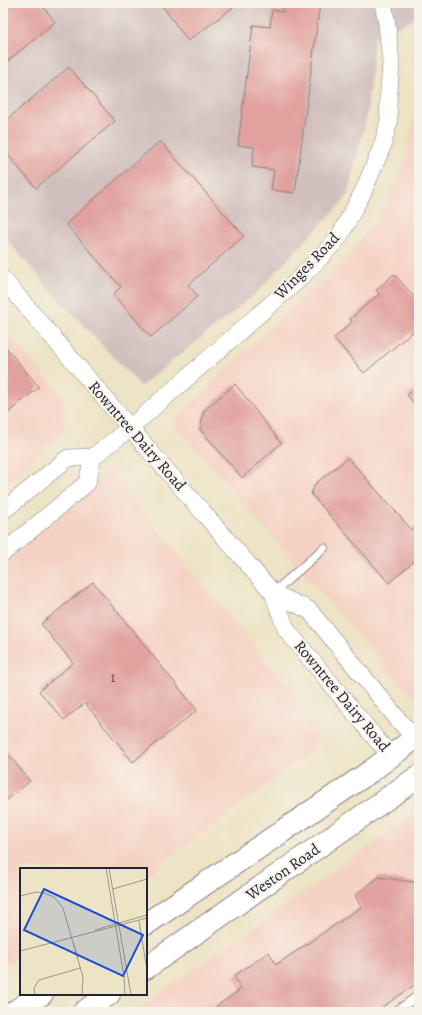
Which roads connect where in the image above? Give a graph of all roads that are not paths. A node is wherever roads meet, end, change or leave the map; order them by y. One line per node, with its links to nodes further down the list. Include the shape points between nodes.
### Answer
1 (383, 3): 3 (street, Winges Road, via 391,63 389,121 374,169 339,236 297,281)
2 (3, 279): 3 (street, Rowntree Dairy Road)
3 (130, 428): 4 (street, Winges Road); 8 (street, Rowntree Dairy Road)
4 (93, 457): 5 (street, via 68,458); 7 (street, via 87,483)
5 (3, 512)
6 (324, 548): 8 (lane)
7 (3, 553)
8 (273, 593): 9 (street, Rowntree Dairy Road, via 309,610 401,723); 10 (street, Rowntree Dairy Road, via 286,629)
9 (418, 738): 10 (main road, Weston Road)
10 (392, 756): 11 (main road); 12 (main road, Weston Road)
11 (416, 783): 13 (main road, Weston Road)
12 (147, 923)
13 (147, 967)
14 (40, 995): 17 (main road)
15 (109, 995): 18 (main road)
16 (419, 995): 19 (lane)
17 (14, 1012)
18 (84, 1012)
19 (395, 1012)

